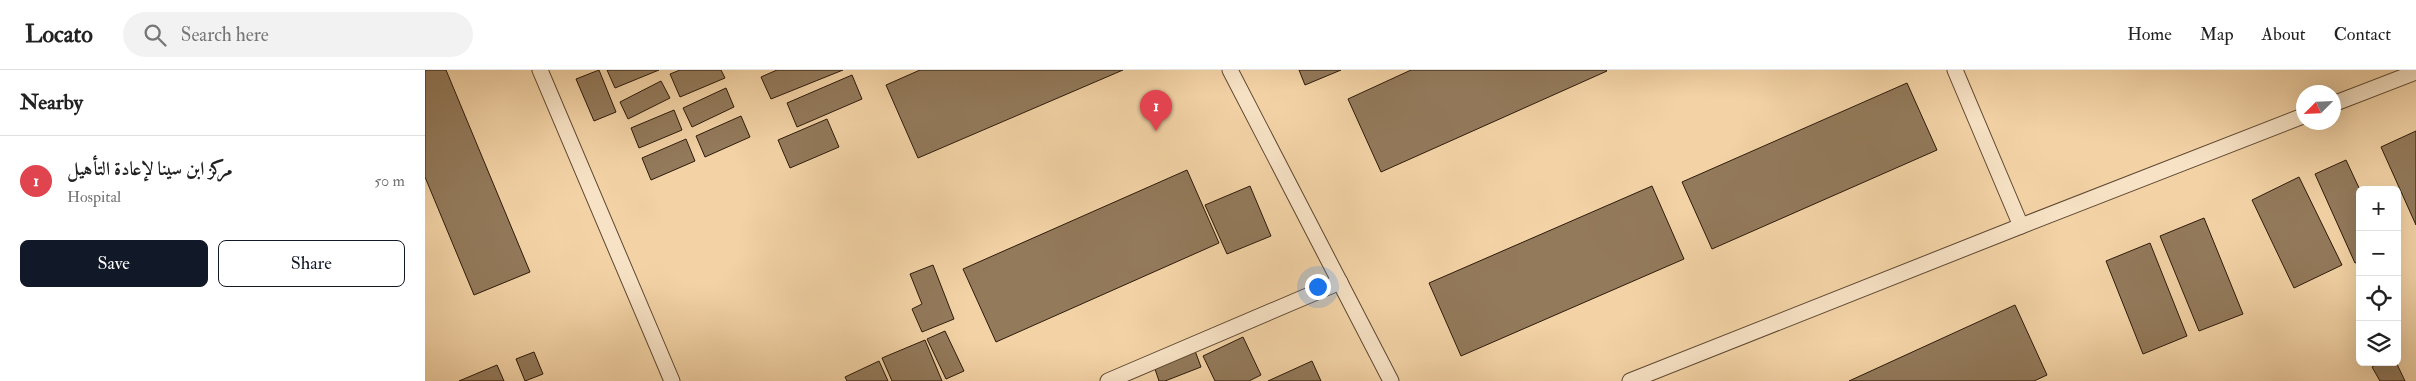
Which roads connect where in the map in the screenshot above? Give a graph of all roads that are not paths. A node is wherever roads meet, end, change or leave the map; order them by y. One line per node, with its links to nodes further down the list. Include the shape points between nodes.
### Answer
1 (540, 70): 9 (lane)
2 (1230, 70): 8 (lane)
3 (1955, 70): 7 (lane)
4 (2416, 72): 5 (lane)
5 (2341, 101)
6 (2296, 119): 7 (lane)
7 (2021, 226): 12 (lane)
8 (1340, 282): 10 (lane); 11 (lane)
9 (672, 381)
10 (1108, 381)
11 (1391, 381)
12 (1630, 381)

